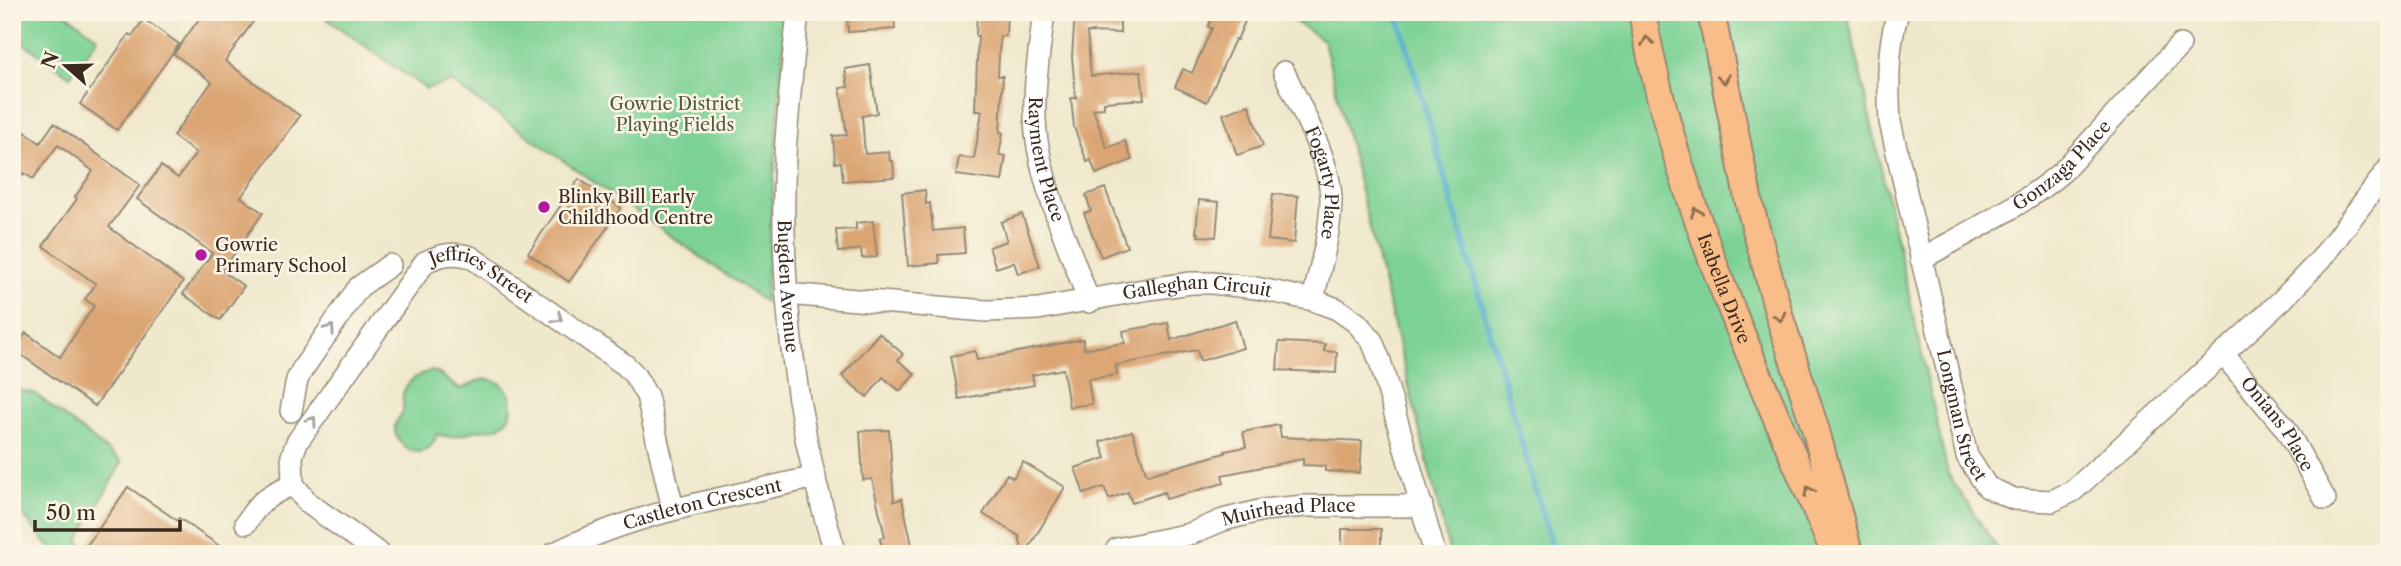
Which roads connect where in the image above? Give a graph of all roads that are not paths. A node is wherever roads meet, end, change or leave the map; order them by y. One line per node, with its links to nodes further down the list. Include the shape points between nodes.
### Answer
1 (798, 12): 11 (street, Bugden Avenue, via 785,158)
2 (1044, 12): 13 (street, Rayment Place, via 1035,106 1038,147)
3 (1642, 12): 28 (main road, Isabella Drive, one-way to 3, via 1743,335 1675,155)
4 (1711, 12): 29 (main road, one-way to 29, via 1749,203)
5 (1898, 12): 9 (street, Longman Street, via 1887,76 1890,122)
6 (2180, 45): 9 (street, Gonzaga Place, via 2062,172 2011,209)
7 (1284, 72): 12 (street, Fogarty Place, via 1325,165 1331,197)
8 (2389, 169): 14 (street, Longman Street, via 2321,259)
9 (1921, 259): 14 (street, Longman Street, via 1967,456 1987,487 2014,499 2052,501 2073,491)
10 (390, 265): 15 (street, one-way to 10, via 302,370 359,287)
11 (788, 294): 13 (street, Galleghan Circuit, via 986,311); 16 (street, Bugden Avenue, via 797,386)
12 (1313, 300): 13 (street, Galleghan Circuit, via 1256,288 1191,283); 19 (street, Galleghan Circuit, via 1357,323 1371,341)
13 (1088, 302)
14 (2222, 354): 18 (street, Onians Place, via 2286,429)
15 (291, 411)
16 (815, 477): 20 (street, Castleton Crescent); 26 (street, Bugden Avenue)
17 (293, 484): 20 (street, Jeffries Street, one-way to 20, via 292,456 297,442 411,280 425,262 457,253 471,257 634,374 647,396); 21 (street, via 269,495); 24 (street, via 308,503)
18 (2325, 499)
19 (1422, 506): 23 (street, Muirhead Place, via 1263,510 1190,534); 27 (street, Galleghan Circuit)
20 (673, 509): 22 (street, Castleton Crescent, via 616,526)
21 (246, 523)
22 (575, 549): 25 (street, Castleton Crescent)
23 (1117, 549)
24 (367, 550)
25 (553, 554)
26 (836, 554)
27 (1435, 554)
28 (1835, 554)
29 (1849, 554)

